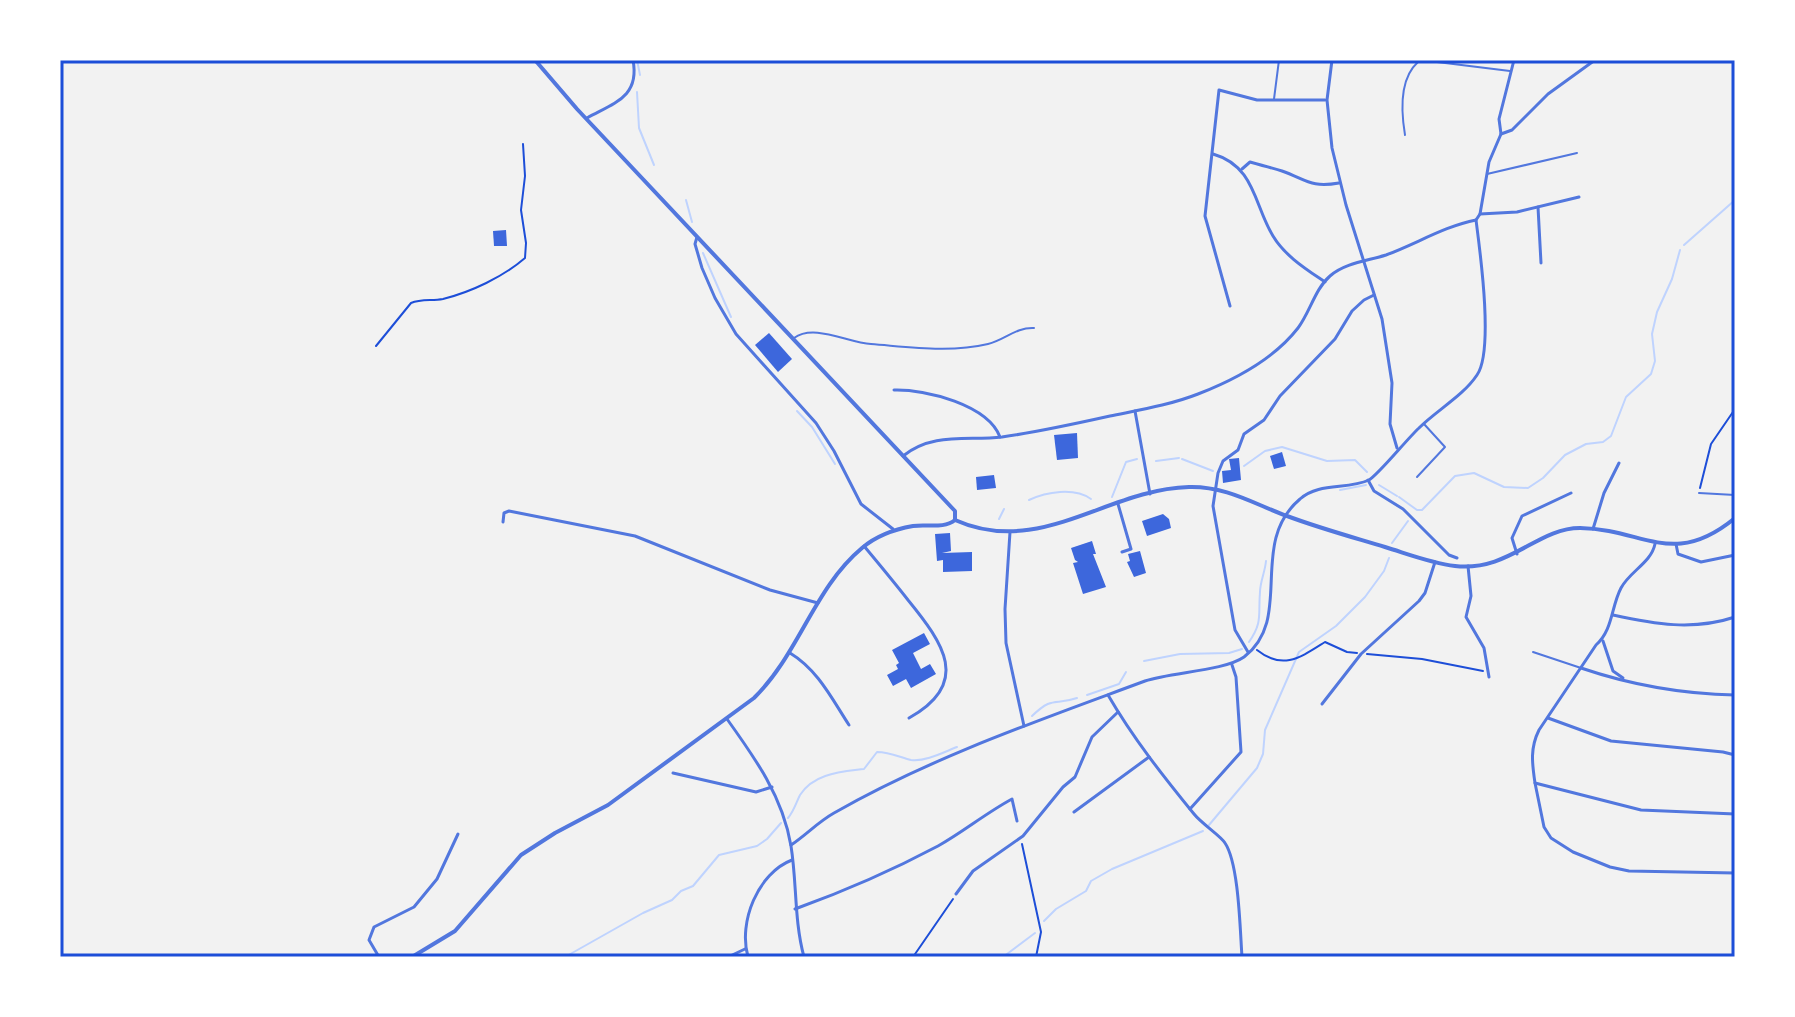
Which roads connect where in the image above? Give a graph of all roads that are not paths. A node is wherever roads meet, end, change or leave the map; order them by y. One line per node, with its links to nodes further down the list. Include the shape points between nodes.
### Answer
1 (535, 60): 10 (street)
2 (633, 60): 10 (street, via 634,83 626,96)
3 (1279, 60): 8 (lane)
4 (1332, 60): 9 (street)
5 (1514, 60): 7 (street)
6 (1595, 60): 11 (street)
7 (1511, 71): 11 (street, via 1499,119); 12 (lane, via 1418,62 1407,74)
8 (1274, 100): 9 (street); 14 (street, via 1219,90)
9 (1327, 100): 17 (street)
10 (587, 118): 22 (street)
11 (1501, 134): 16 (street)
12 (1405, 135)
13 (1577, 153): 16 (lane)
14 (1212, 154): 15 (street); 27 (street, via 1206,225)
15 (1242, 169): 17 (street, via 1250,162 1307,184); 25 (street, via 1281,247)
16 (1486, 173): 20 (street)
17 (1339, 183): 23 (street)
18 (1579, 197): 19 (street)
19 (1538, 207): 20 (street); 24 (street)
20 (1480, 214): 21 (street)
21 (1476, 220): 23 (street); 32 (street, via 1485,337 1481,365 1469,384)
22 (697, 237): 29 (street); 50 (street, via 702,268 736,334 816,423 861,504)
23 (1365, 262): 25 (street, via 1340,270); 26 (street)
24 (1541, 263)
25 (1325, 282): 31 (street, via 1298,328 1243,373 1196,395)
26 (1374, 295): 34 (street, via 1390,368 1390,424); 39 (street, via 1356,306 1335,339 1264,420 1244,434 1238,450 1220,467)
27 (1230, 306)
28 (1034, 328): 29 (lane, via 1020,328 988,344 940,350 807,332)
29 (793, 339): 35 (street)
30 (894, 390): 33 (street, via 940,396 991,420)
31 (1135, 411): 33 (street); 42 (street)
32 (1423, 423): 34 (street); 37 (lane, via 1445,447)
33 (1000, 437): 35 (street, via 932,440)
34 (1397, 448): 38 (street)
35 (903, 456): 47 (street, via 955,511)
36 (1619, 463): 49 (street)
37 (1417, 477)
38 (1368, 480): 45 (street, via 1312,491); 58 (street, via 1374,491 1403,509)
39 (1215, 489): 42 (street, via 1185,487); 45 (street); 65 (street, via 1213,506 1235,630)
40 (1571, 493): 56 (street, via 1522,516 1512,538)
41 (1699, 493): 43 (lane)
42 (1150, 494): 44 (street)
43 (1735, 495)
44 (1118, 504): 51 (street, via 1052,526); 55 (street, via 1131,549)
45 (1284, 515): 59 (street); 65 (street, via 1271,563 1269,619 1265,634)
46 (1735, 518): 53 (street, via 1702,539)
47 (955, 520): 50 (street); 51 (street, via 982,530)
48 (503, 522): 61 (street, via 509,511 635,536 770,590)
49 (1593, 529): 52 (street); 56 (street, via 1567,530)
50 (895, 531): 54 (street)
51 (1010, 532): 80 (street, via 1006,643)
52 (1655, 544): 53 (street); 62 (street, via 1651,557 1621,589)
53 (1676, 544): 57 (street, via 1678,554 1701,562)
54 (864, 546): 61 (street); 77 (street, via 929,626 946,659 939,693)
55 (1122, 552)
56 (1517, 554): 60 (street)
57 (1735, 555)
58 (1457, 558)
59 (1435, 562): 60 (street); 74 (street, via 1419,601 1361,654)
60 (1468, 566): 70 (street, via 1471,596 1466,617 1481,640)
61 (818, 603): 67 (street)
62 (1613, 615): 63 (street, via 1686,626); 64 (street)
63 (1735, 617)
64 (1603, 639): 69 (street); 71 (street, via 1613,671)
65 (1248, 652): 68 (street)
66 (1533, 652): 69 (lane)
67 (790, 653): 78 (street, via 770,682); 79 (street, via 819,678)
68 (1232, 663): 72 (street, via 1162,676); 86 (street, via 1241,752)
69 (1581, 668): 71 (street); 76 (street)
70 (1489, 675)
71 (1626, 680): 73 (street, via 1692,694)
72 (1108, 695): 75 (street); 80 (street)
73 (1735, 695)
74 (1322, 704)
75 (1118, 712): 82 (street); 94 (street, via 1086,744 1077,774 1021,839 973,871)
76 (1547, 717): 81 (street, via 1611,741); 84 (street, via 1533,743)
77 (909, 718)
78 (727, 719): 85 (street); 98 (street, via 608,805 521,855 455,931)
79 (849, 725)
80 (1024, 726): 91 (street, via 833,813)
81 (1735, 755)
82 (1149, 757): 86 (street); 87 (street)
83 (673, 773): 85 (street, via 756,792)
84 (1535, 783): 88 (street, via 1641,810); 93 (street, via 1544,827 1573,852 1629,871)
85 (772, 787): 91 (street)
86 (1190, 809): 102 (street, via 1224,840 1232,858)
87 (1074, 812)
88 (1735, 814)
89 (1017, 821): 95 (street, via 1012,799 878,877)
90 (458, 834): 97 (street, via 437,879 414,907 374,927 369,940)
91 (791, 845): 92 (street)
92 (792, 860): 95 (street); 96 (street, via 780,865 759,889 749,913)
93 (1735, 873)
94 (956, 894)
95 (795, 909): 101 (street)
96 (745, 949): 99 (street); 100 (street)
97 (379, 957)
98 (412, 957)
99 (728, 957)
100 (748, 957)
101 (804, 957)
102 (1242, 957)

